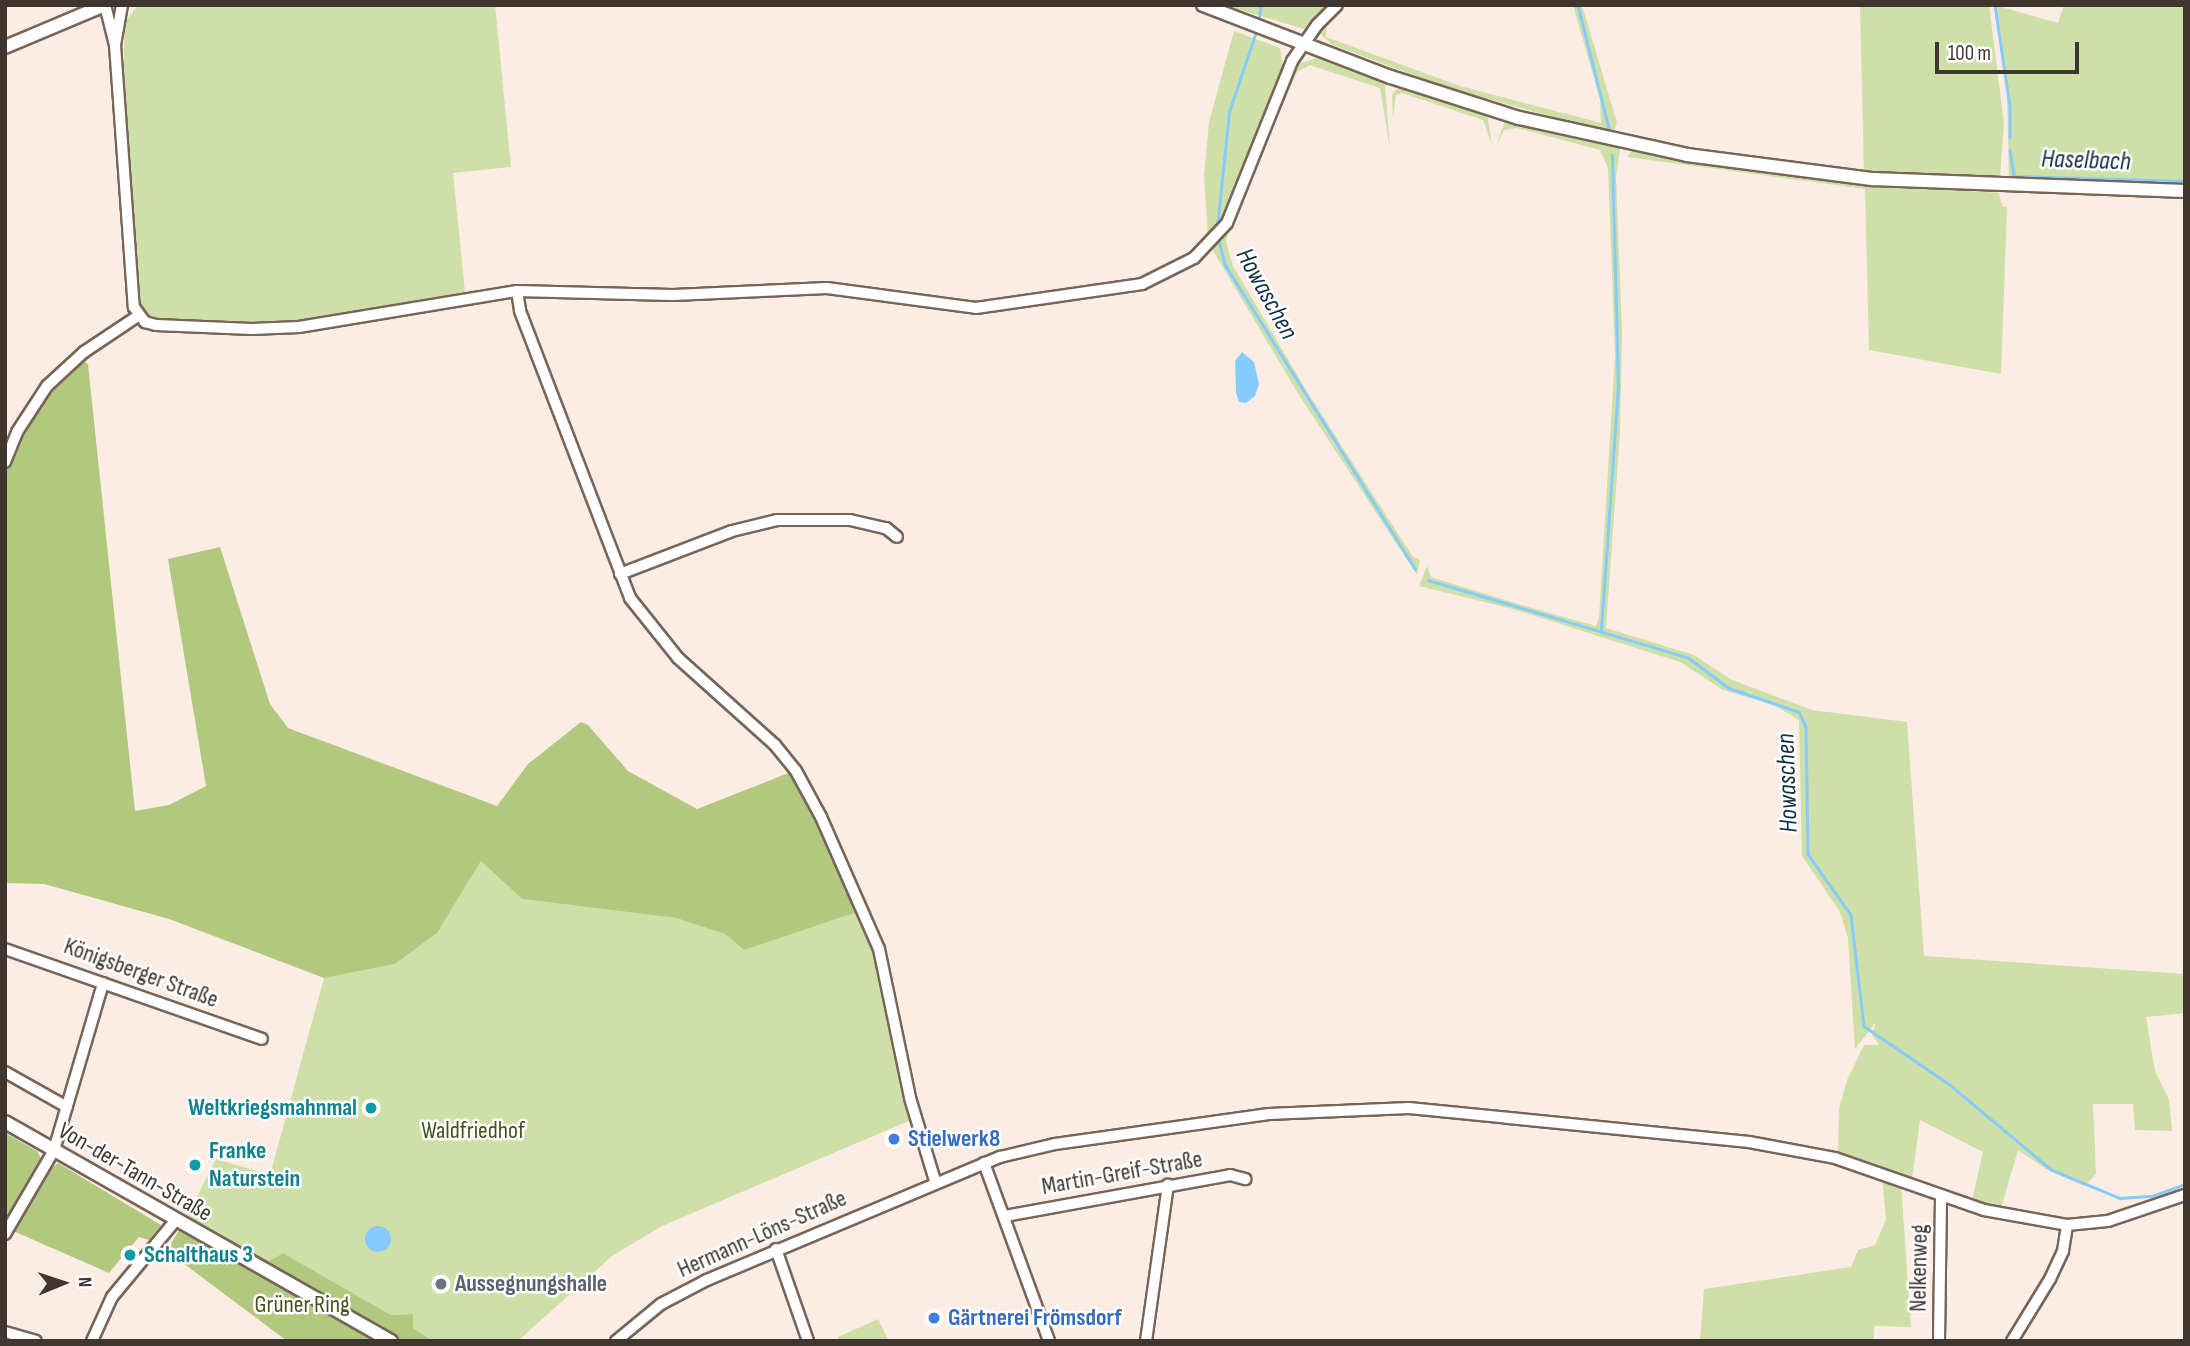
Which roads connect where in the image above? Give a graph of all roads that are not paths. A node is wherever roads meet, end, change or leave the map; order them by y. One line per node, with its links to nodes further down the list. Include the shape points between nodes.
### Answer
1 (105, 5): 6 (street); 7 (street)
2 (122, 5): 6 (street)
3 (1203, 5): 5 (street)
4 (1337, 5): 5 (street)
5 (1303, 43): 8 (street, via 1519,118 1687,155 1873,179); 9 (street, via 1223,228 1177,269 1142,284 991,307 827,288 674,295)
6 (115, 45): 10 (street, via 132,297)
7 (5, 47)
8 (2185, 191)
9 (517, 291): 10 (street, via 299,327 156,325); 13 (street, via 520,311)
10 (138, 316): 11 (street, via 84,352 47,386)
11 (5, 462)
12 (897, 537): 13 (street, via 886,528 850,520 777,520 732,531)
13 (620, 573): 23 (street, via 653,632 766,735 810,793 879,949 910,1098)
14 (5, 949): 15 (street, Königsberger Straße)
15 (103, 983): 16 (street, Königsberger Straße); 18 (street)
16 (262, 1039)
17 (5, 1072): 18 (street)
18 (67, 1107): 20 (street)
19 (5, 1122): 20 (street, Von-der-Tann-Straße)
20 (54, 1150): 28 (street, Von-der-Tann-Straße); 30 (street)
21 (984, 1163): 23 (street, Hermann-Löns-Straße); 26 (street, Hermann-Löns-Straße, via 1047,1146 1269,1114 1409,1108 1810,1152 1880,1172); 27 (street)
22 (1245, 1179): 24 (street, Martin-Greif-Straße, via 1230,1175)
23 (935, 1181): 31 (street, Hermann-Löns-Straße)
24 (1168, 1185): 27 (street, Martin-Greif-Straße); 39 (street)
25 (2185, 1195): 29 (street, Hermann-Löns-Straße, via 2108,1221)
26 (1941, 1197): 29 (street, Hermann-Löns-Straße); 40 (street, Nelkenweg)
27 (1005, 1216): 38 (street)
28 (176, 1220): 34 (street, via 112,1297); 35 (street, Von-der-Tann-Straße)
29 (2067, 1225): 41 (street, via 2063,1251 2050,1279)
30 (5, 1234)
31 (776, 1249): 36 (street, Hermann-Löns-Straße, via 661,1304); 37 (street)
32 (5, 1332): 33 (street)
33 (36, 1341)
34 (92, 1341)
35 (391, 1341)
36 (617, 1341)
37 (808, 1341)
38 (1049, 1341)
39 (1146, 1341)
40 (1939, 1341)
41 (2012, 1341)

